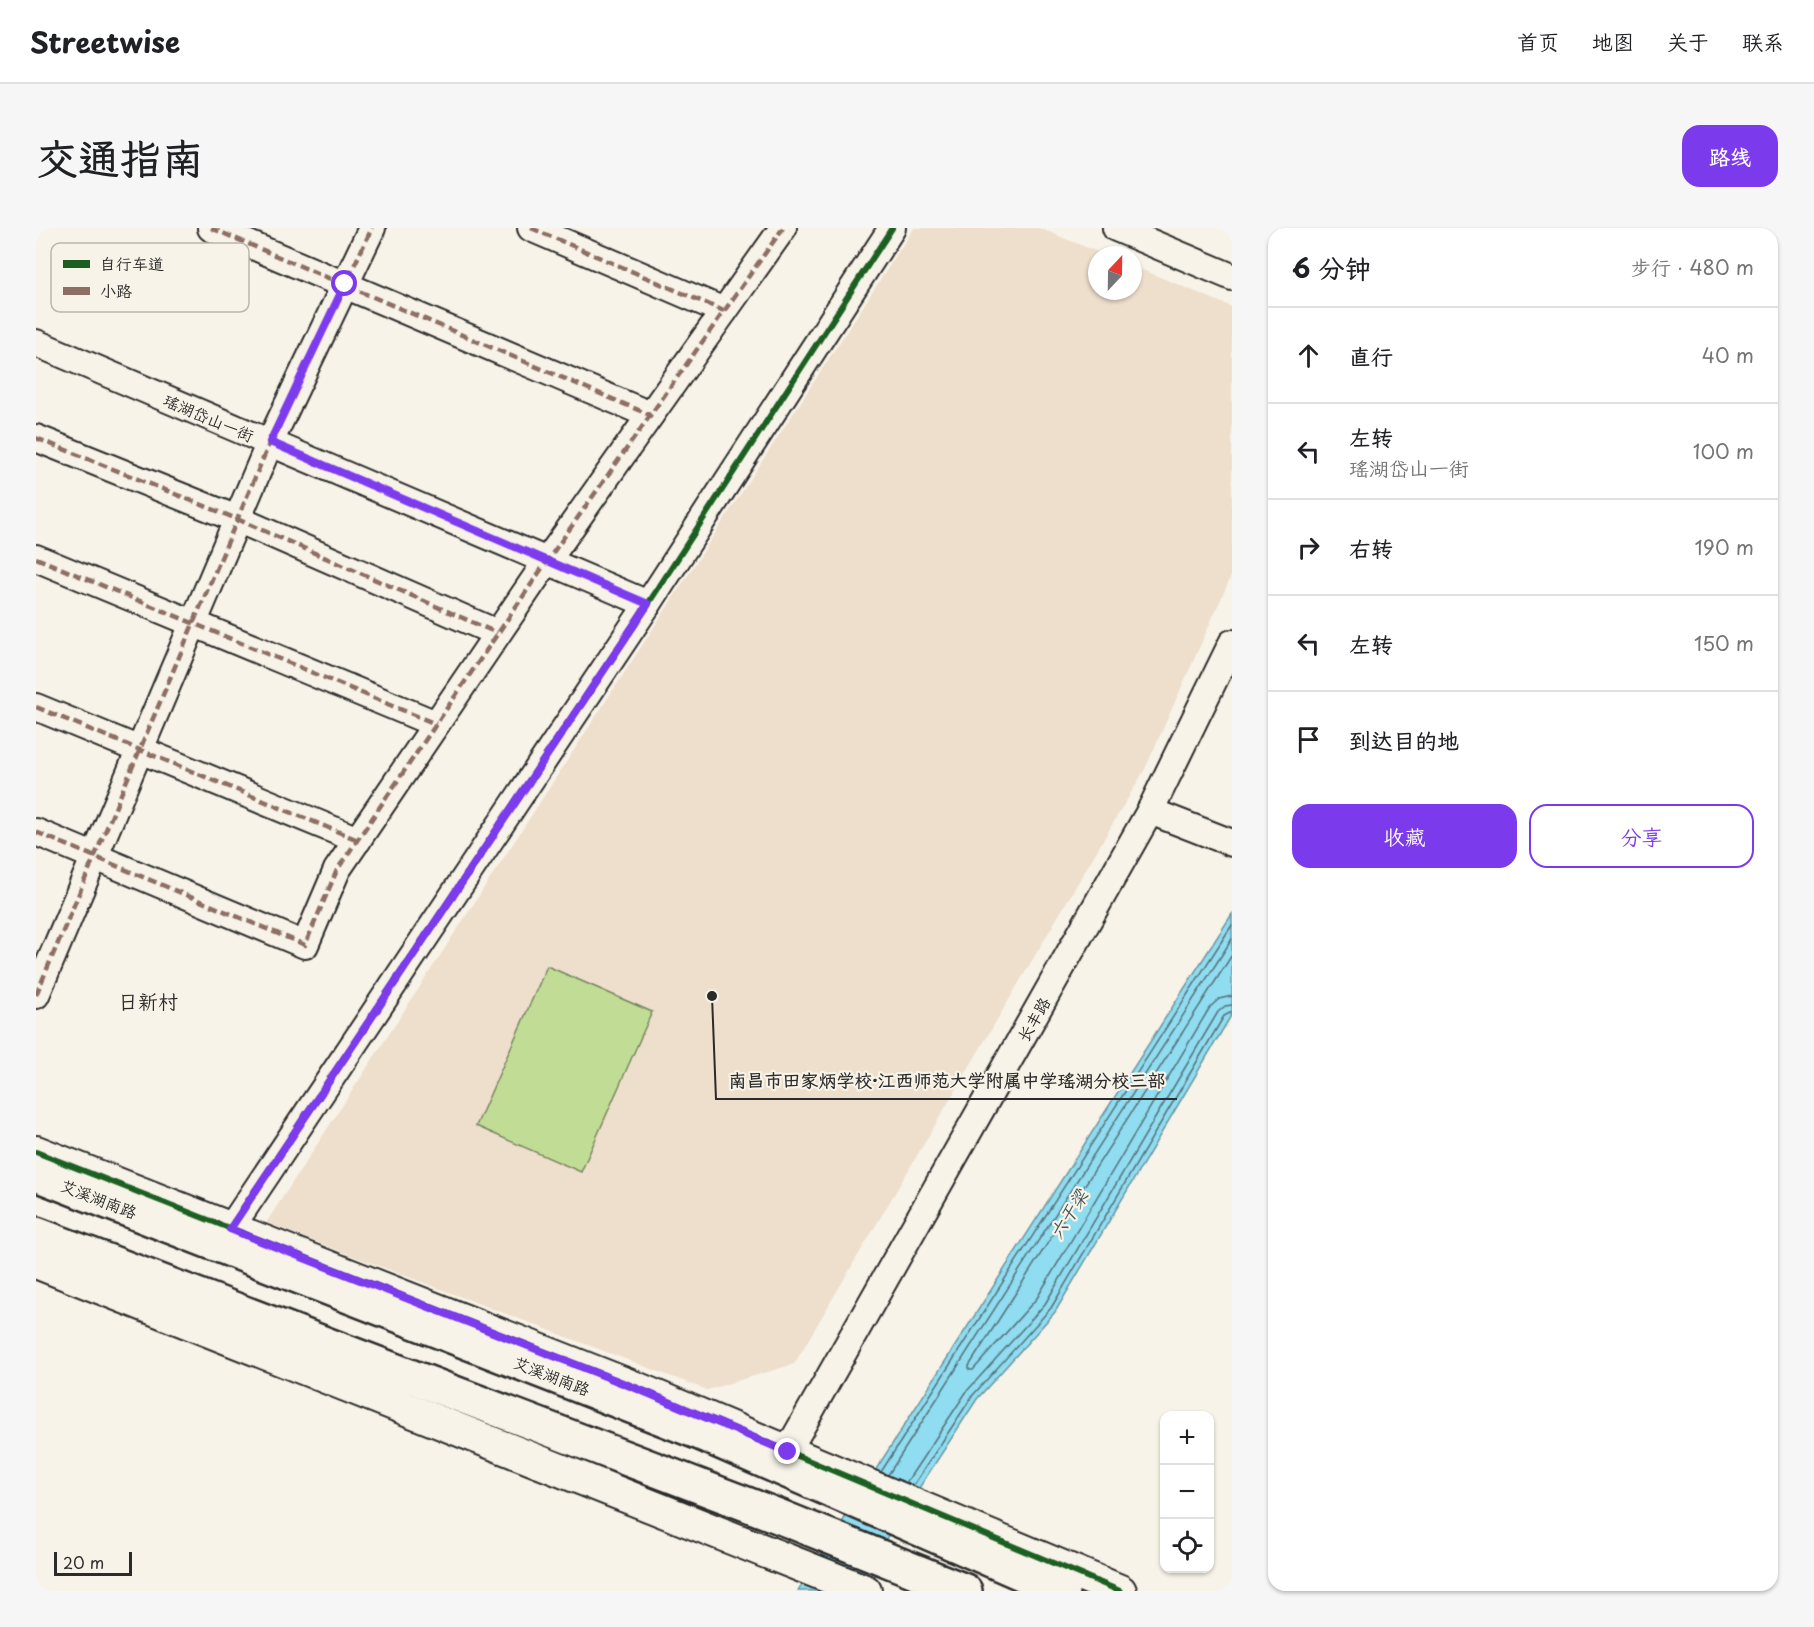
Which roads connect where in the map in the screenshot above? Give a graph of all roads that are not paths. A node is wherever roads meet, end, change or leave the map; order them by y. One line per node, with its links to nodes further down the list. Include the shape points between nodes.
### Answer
1 (211, 228): 7 (street)
2 (372, 228): 10 (street)
3 (531, 228): 11 (street)
4 (783, 228): 11 (street)
5 (892, 228): 19 (street)
6 (1116, 228): 9 (street)
7 (247, 243)
8 (249, 244): 10 (street)
9 (1232, 278)
10 (345, 284): 13 (street); 15 (street)
11 (724, 311): 13 (street)
12 (36, 342): 15 (street, 瑶湖岱山一街)
13 (650, 415): 18 (street)
14 (36, 438): 16 (street)
15 (270, 442): 16 (street); 18 (street, 瑶湖岱山一街)
16 (237, 519): 20 (street); 21 (street)
17 (36, 558): 20 (street)
18 (547, 561): 19 (street, 瑶湖岱山一街); 21 (street)
19 (648, 604): 34 (street)
20 (193, 624): 24 (street); 25 (street)
21 (497, 633): 24 (street)
22 (1232, 643): 26 (street, 长丰路)
23 (36, 707): 25 (street)
24 (436, 724): 28 (street)
25 (140, 750): 28 (street); 30 (street)
26 (1150, 811): 29 (street); 37 (street, 长丰路)
27 (36, 832): 30 (street)
28 (358, 840): 30 (street, via 338,870 305,945)
29 (1232, 843)
30 (94, 857): 31 (street)
31 (36, 995)
32 (36, 1152): 34 (street)
33 (36, 1174): 40 (main road, 艾溪湖南路, via 700,1433)
34 (230, 1229): 37 (street)
35 (36, 1234): 39 (main road)
36 (36, 1262): 38 (street)
37 (788, 1452): 41 (street)
38 (865, 1591)
39 (965, 1591)
40 (1062, 1591)
41 (1120, 1591)

